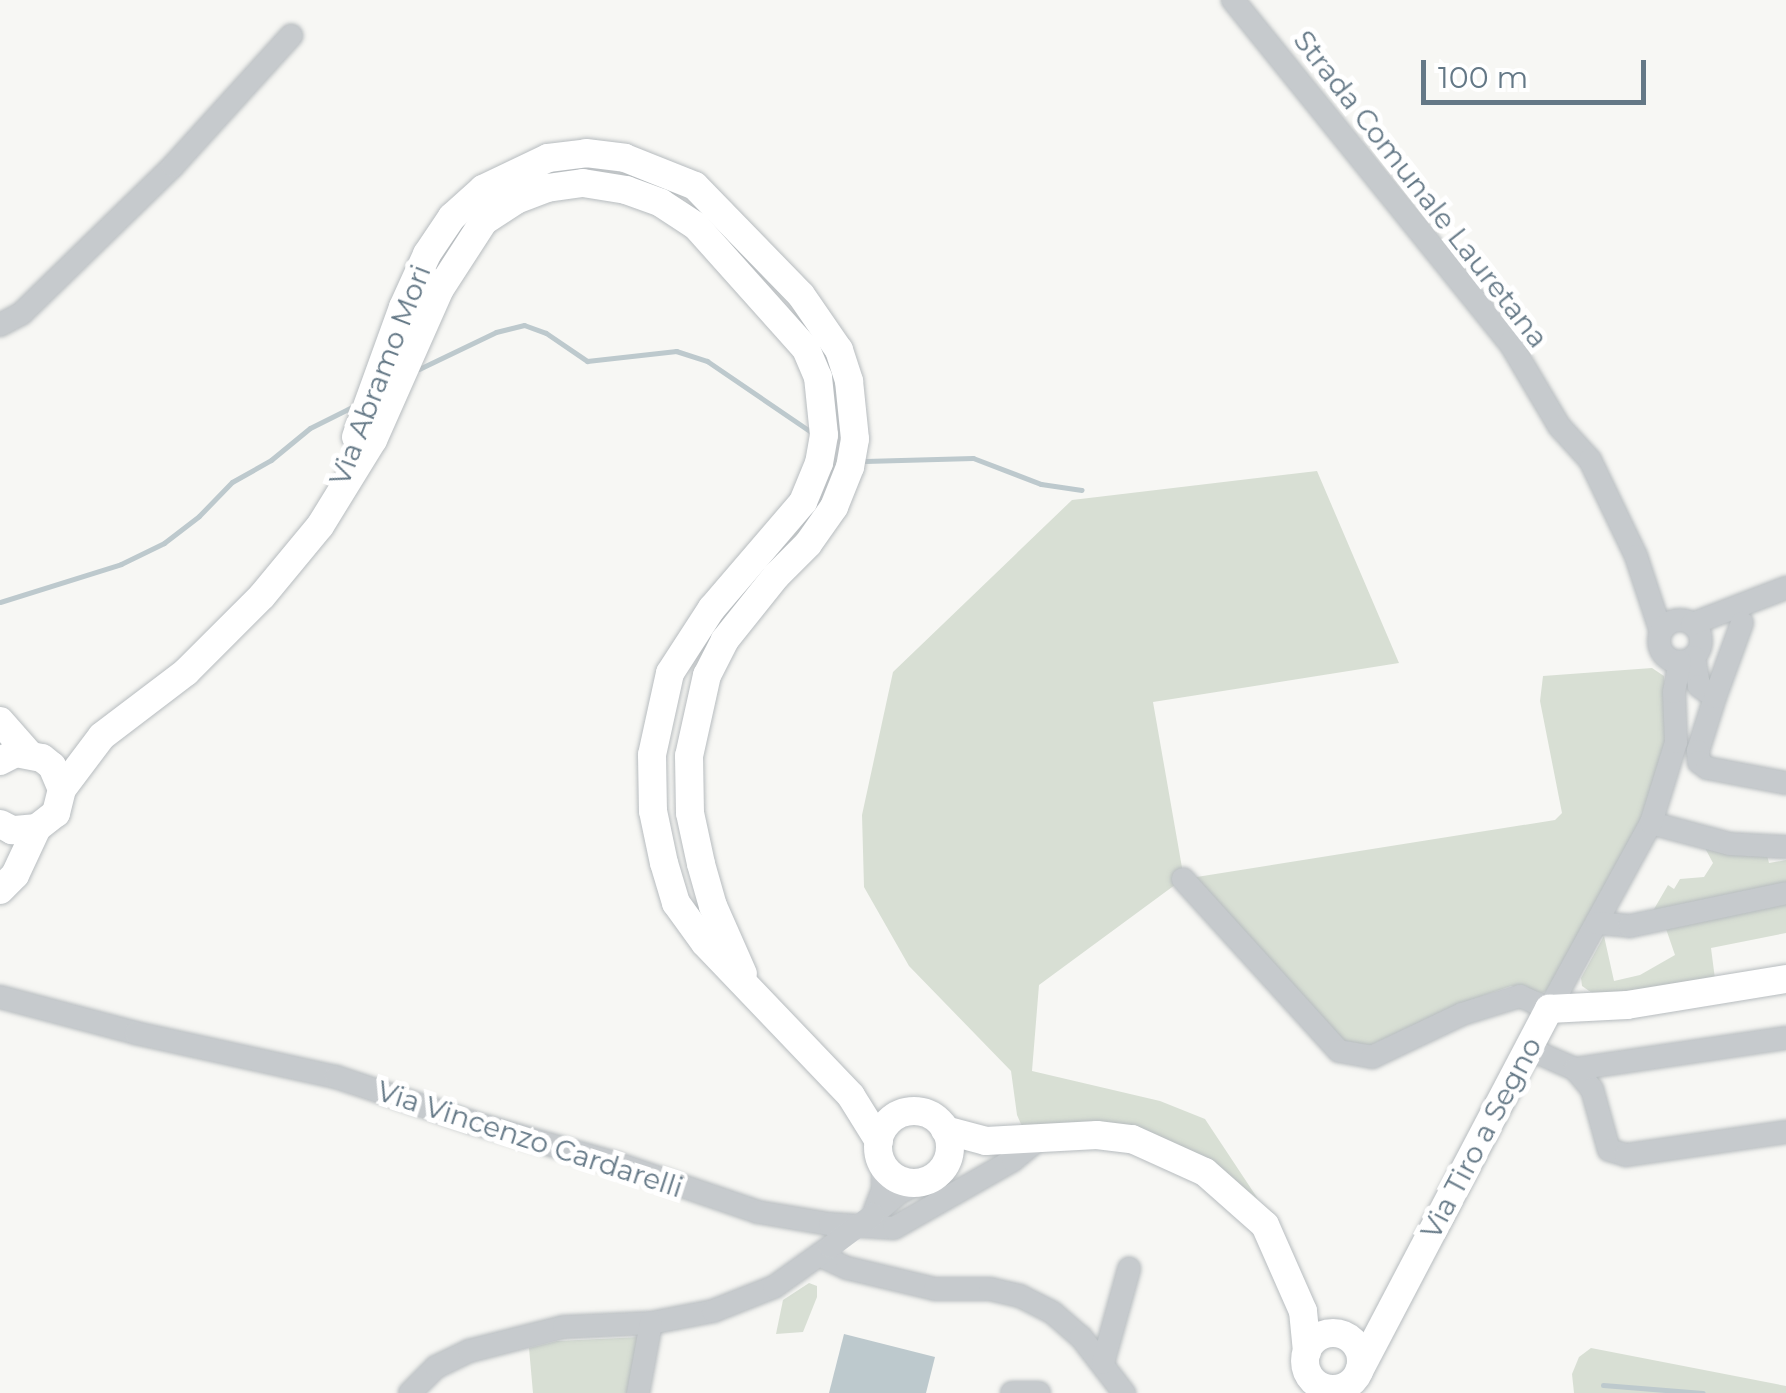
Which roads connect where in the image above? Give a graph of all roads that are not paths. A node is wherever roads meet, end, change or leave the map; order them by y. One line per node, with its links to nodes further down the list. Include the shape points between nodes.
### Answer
1 (1233, 0): 6 (street, Strada Comunale Lauretana, via 1510,343 1559,426 1590,460 1636,556 1661,632 1675,621)
2 (290, 36): 3 (street, via 173,166 21,314)
3 (0, 325)
4 (1786, 588): 5 (street)
5 (1734, 619): 6 (street); 7 (street)
6 (1687, 648): 7 (street, via 1699,686); 14 (street, via 1674,692 1676,742)
7 (1715, 697): 12 (street, via 1698,751 1702,764)
8 (0, 720): 10 (main road)
9 (102, 736): 10 (main road, Via Abramo Mori); 13 (main road, Via Abramo Mori); 28 (main road, Via Abramo Mori, via 186,672 320,526 427,254 452,217 483,188 548,158 586,153 661,169 720,207 801,295 839,350 854,412 850,468 834,506 726,640 707,675 689,756 690,812 713,906 750,989)
10 (35, 756): 11 (main road, Via Abramo Mori); 13 (main road, via 52,766)
11 (0, 761)
12 (1786, 783)
13 (62, 789): 16 (main road, Via Abramo Mori, via 56,813)
14 (1651, 823): 17 (street, via 1730,844); 21 (street)
15 (0, 824): 16 (main road); 19 (main road, via 6,864)
16 (37, 828): 19 (main road, Via Abramo Mori)
17 (1786, 847)
18 (1184, 879): 24 (street, via 1340,1051 1372,1057 1462,1014 1520,996)
19 (1, 890)
20 (1786, 893): 21 (street, via 1630,926)
21 (1597, 923): 24 (street)
22 (1786, 980): 24 (main road, Via Tiro a Segno, via 1627,1005)
23 (0, 997): 38 (street, Via Vincenzo Cardarelli, via 336,1077 615,1162)
24 (1549, 1009): 26 (main road, Via Tiro a Segno)
25 (1786, 1038): 27 (street)
26 (1527, 1048): 27 (street); 41 (main road, Via Tiro a Segno)
27 (1575, 1069): 31 (street, via 1592,1089 1609,1150 1626,1155)
28 (850, 1096): 29 (main road, Via Abramo Mori); 34 (main road, Via Abramo Mori)
29 (896, 1116): 30 (main road, via 926,1114); 34 (main road)
30 (946, 1130): 33 (main road); 35 (main road)
31 (1786, 1132)
32 (1040, 1138): 33 (main road); 38 (street, Via Vincenzo Cardarelli, via 894,1228); 40 (main road, via 1132,1139 1205,1172 1266,1225)
33 (986, 1141): 35 (main road)
34 (881, 1153): 36 (main road, via 899,1180); 37 (street, via 883,1189)
35 (947, 1161): 36 (main road)
36 (919, 1183): 37 (street)
37 (873, 1214): 38 (street, bridge)
38 (826, 1242): 42 (street, via 782,1282 759,1293); 44 (street, via 846,1268 935,1289 1020,1296 1053,1313)
39 (1130, 1269): 44 (street)
40 (1304, 1311): 43 (main road); 46 (main road)
41 (1386, 1320): 43 (main road, via 1365,1338); 45 (main road, Via Tiro a Segno)
42 (651, 1324): 47 (street, via 564,1327 469,1351 436,1367); 48 (street)
43 (1340, 1335): 45 (main road, via 1360,1353); 46 (main road, via 1316,1338)
44 (1103, 1363): 51 (street)
45 (1360, 1368): 46 (main road, via 1349,1384)
46 (1320, 1381)
47 (410, 1393)
48 (638, 1393)
49 (1012, 1393): 50 (street)
50 (1038, 1393)
51 (1124, 1393)

